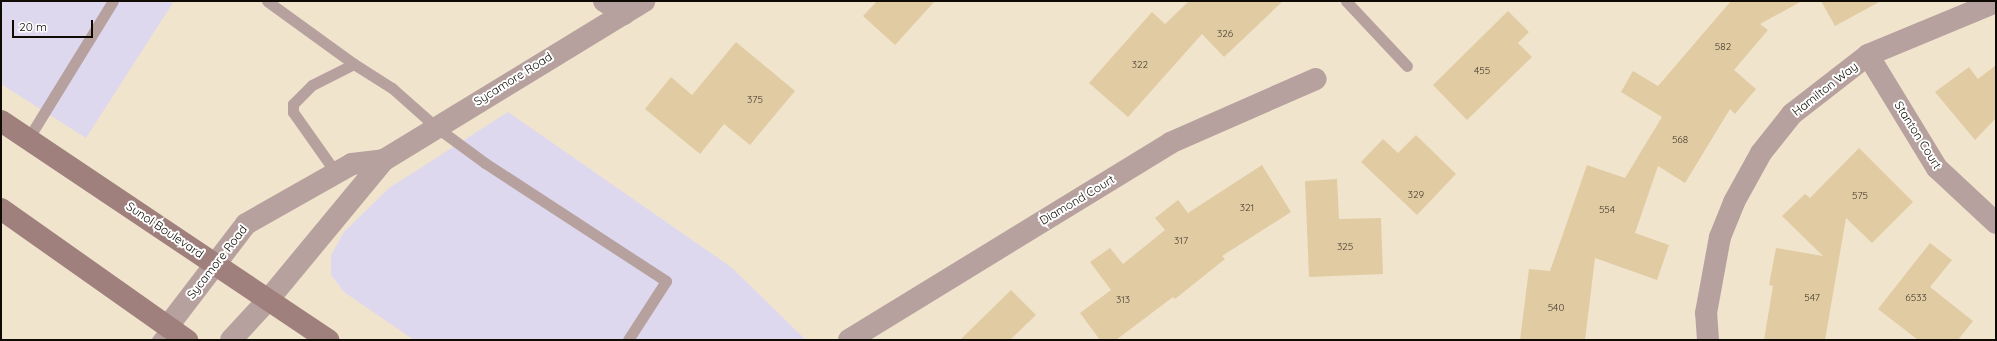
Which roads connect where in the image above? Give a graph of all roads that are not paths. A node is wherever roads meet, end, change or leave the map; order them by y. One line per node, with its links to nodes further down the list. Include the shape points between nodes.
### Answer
1 (113, 1): 14 (lane)
2 (267, 1): 9 (lane)
3 (604, 1): 7 (street)
4 (644, 1): 7 (street, Sycamore Road)
5 (1346, 1): 10 (lane)
6 (1996, 2): 8 (street, Hamilton Way)
7 (624, 14): 13 (street, Sycamore Road)
8 (1868, 55): 18 (street, Stanton Court, via 1937,168); 27 (street, Hamilton Way, via 1792,114 1761,153 1734,202 1720,237 1706,313)
9 (354, 64): 13 (lane, via 392,88); 16 (lane, via 312,85 293,104 293,112)
10 (1407, 66)
11 (1316, 79): 22 (street, Diamond Court, via 1170,143)
12 (1, 121): 14 (main road, Sunol Boulevard)
13 (436, 127): 15 (street, Sycamore Road); 26 (lane, via 485,163 666,281)
14 (28, 139): 19 (main road, Sunol Boulevard)
15 (384, 160): 16 (street, Sycamore Road, via 352,164); 20 (street, Sycamore Road)
16 (336, 173): 19 (street, Sycamore Road, via 246,224)
17 (1, 209): 21 (main road)
18 (1996, 223)
19 (216, 264): 20 (main road, Sunol Boulevard); 21 (street, Sycamore Road)
20 (268, 300): 24 (street, Sycamore Road); 25 (main road, Sunol Boulevard)
21 (162, 333): 23 (main road)
22 (862, 337)
23 (188, 340)
24 (231, 340)
25 (328, 340)
26 (628, 340)
27 (1708, 340)

